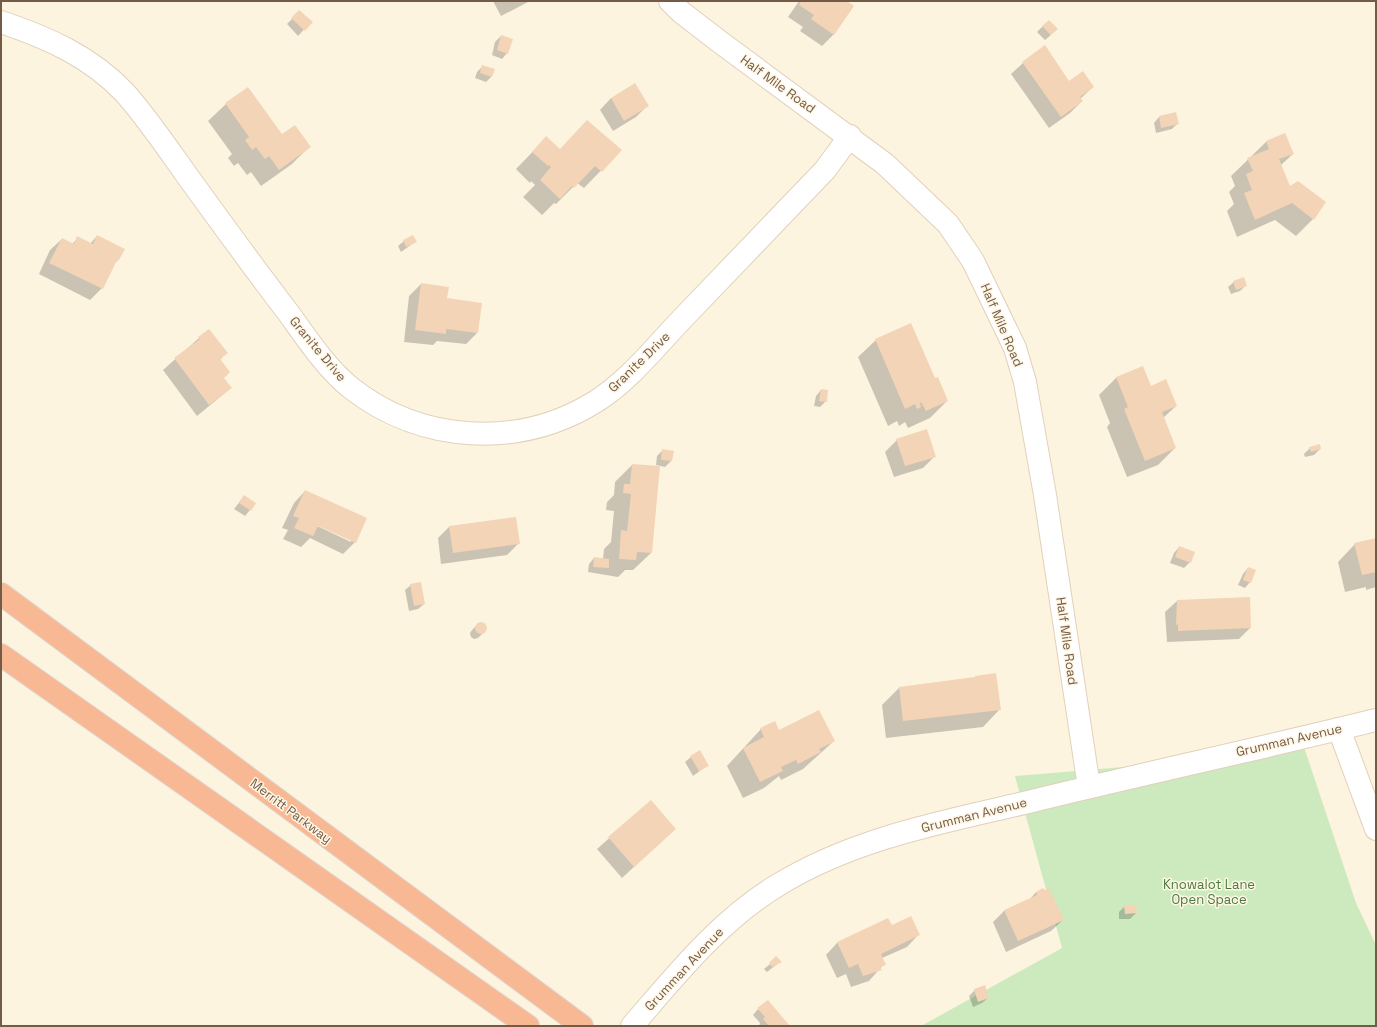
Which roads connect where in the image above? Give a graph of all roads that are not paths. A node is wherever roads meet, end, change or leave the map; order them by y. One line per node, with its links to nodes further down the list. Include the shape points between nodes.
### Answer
1 (670, 1): 3 (street, Half Mile Road, via 720,42)
2 (1, 22): 3 (street, Granite Drive, via 57,43 93,65 124,92 324,361 350,387 386,410 423,426 472,435 528,430 567,417 596,402 635,369 825,170)
3 (850, 136): 8 (street, Half Mile Road, via 885,164 948,224 973,261 1015,348 1025,382 1045,495)
4 (1, 594): 11 (highway, Merritt Parkway)
5 (1, 655): 10 (highway)
6 (1376, 720): 7 (street, Grumman Avenue)
7 (1339, 729): 8 (street, Grumman Avenue); 9 (street)
8 (1089, 787): 12 (street, Grumman Avenue, via 901,833 852,848 812,866 770,890 719,929)
9 (1376, 830)
10 (528, 1026)
11 (582, 1026)
12 (632, 1026)

